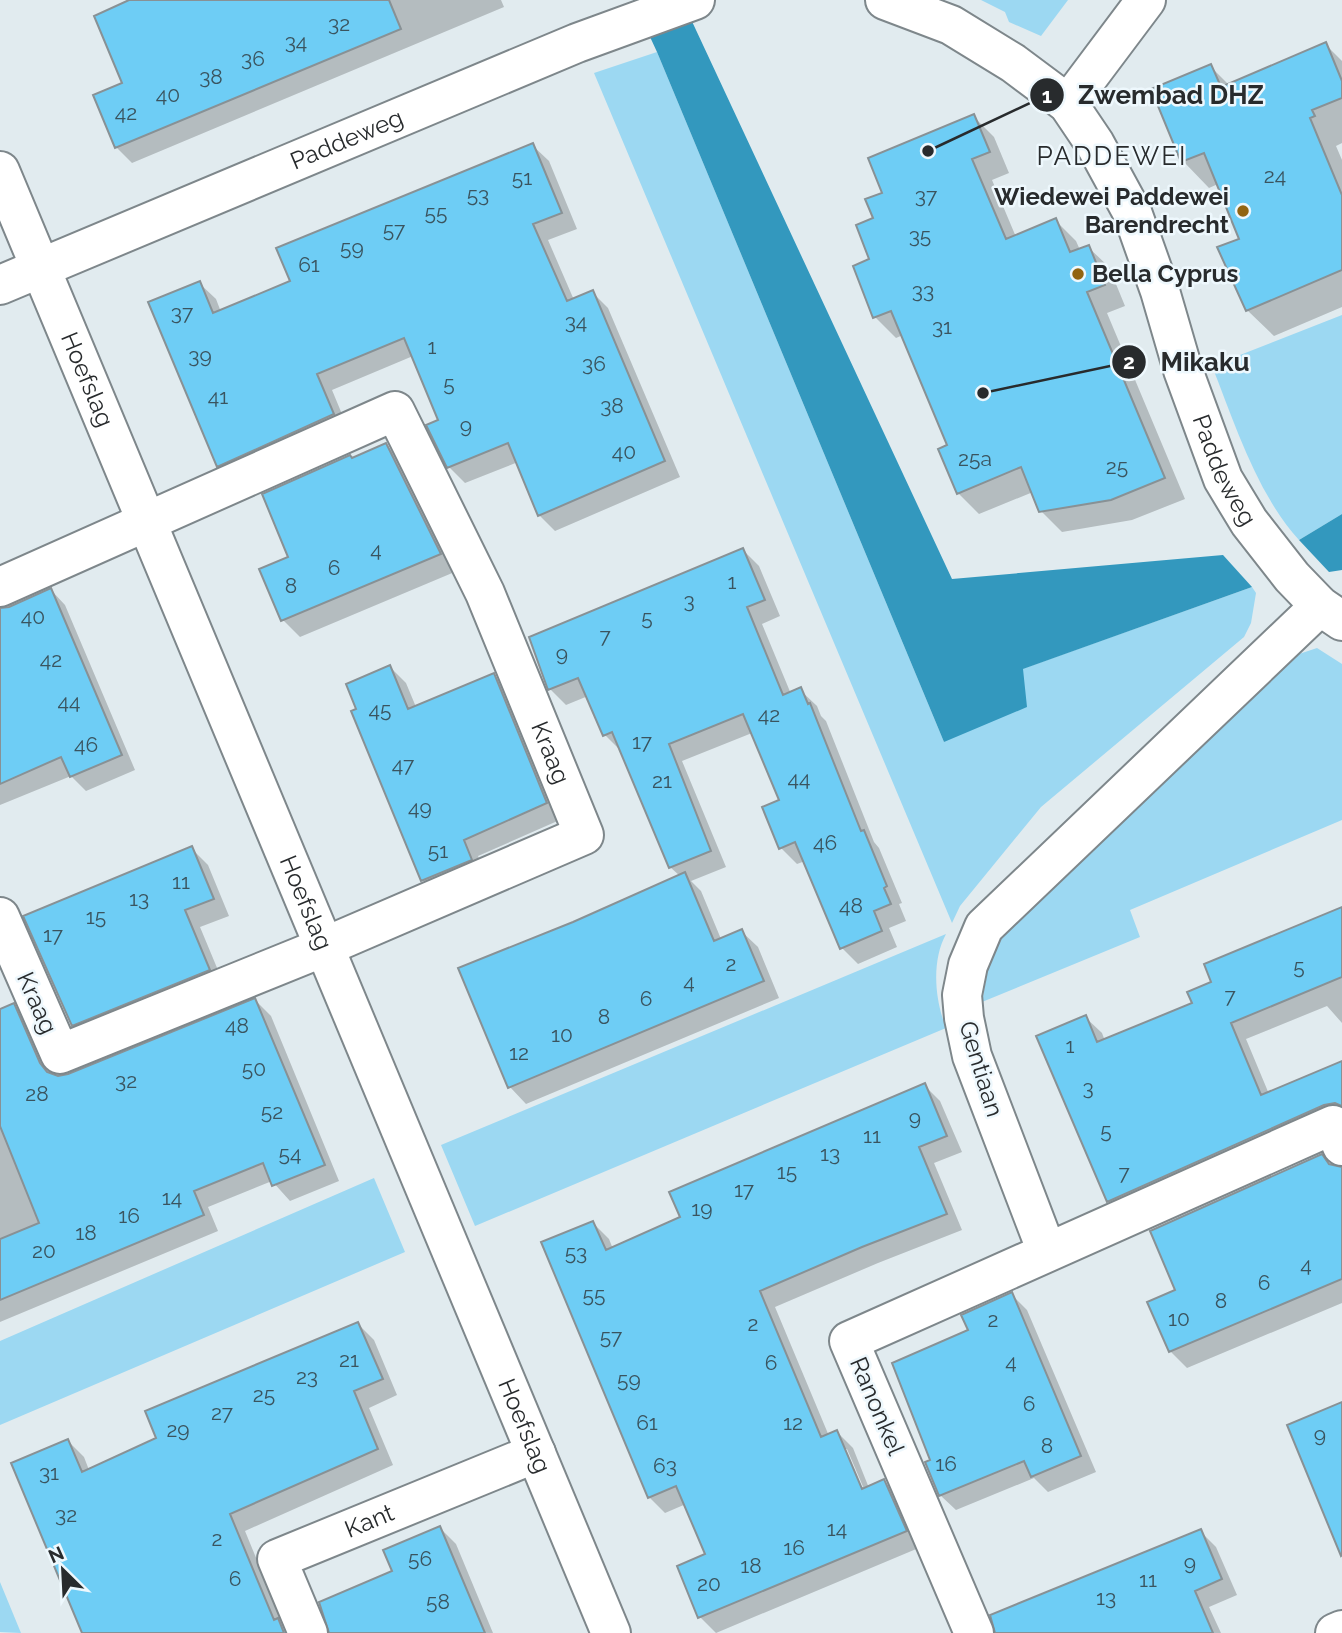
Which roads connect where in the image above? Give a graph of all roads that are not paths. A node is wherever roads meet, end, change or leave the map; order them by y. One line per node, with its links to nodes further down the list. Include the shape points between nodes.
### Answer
1 (695, 0): 6 (street, Paddeweg, via 636,20)
2 (885, 0): 4 (street, Paddeweg, via 951,25)
3 (1146, 0): 4 (street)
4 (1068, 104): 10 (street, Paddeweg, via 1132,212 1223,479 1292,577)
5 (0, 171): 6 (street, Hoefslag)
6 (40, 268): 7 (street, Paddeweg); 8 (street, Hoefslag)
7 (0, 285)
8 (146, 522): 9 (street, Kraag); 12 (street, Hoefslag); 12 (street, Kraag, via 395,411 485,593 584,835)
9 (0, 587)
10 (1331, 613): 14 (street, Gentiaan, via 984,927 968,965 962,995 972,1056)
11 (0, 917): 12 (street, Kraag, via 60,1054)
12 (324, 947): 15 (street, Hoefslag)
13 (1342, 1146): 14 (street, via 1333,1125)
14 (1047, 1252): 19 (street, Ranonkel, via 849,1340)
15 (536, 1453): 17 (street, Kant, via 277,1559); 18 (street, Hoefslag)
16 (1342, 1630): 20 (street)
17 (307, 1633)
18 (611, 1633)
19 (974, 1633)
20 (1335, 1633)

